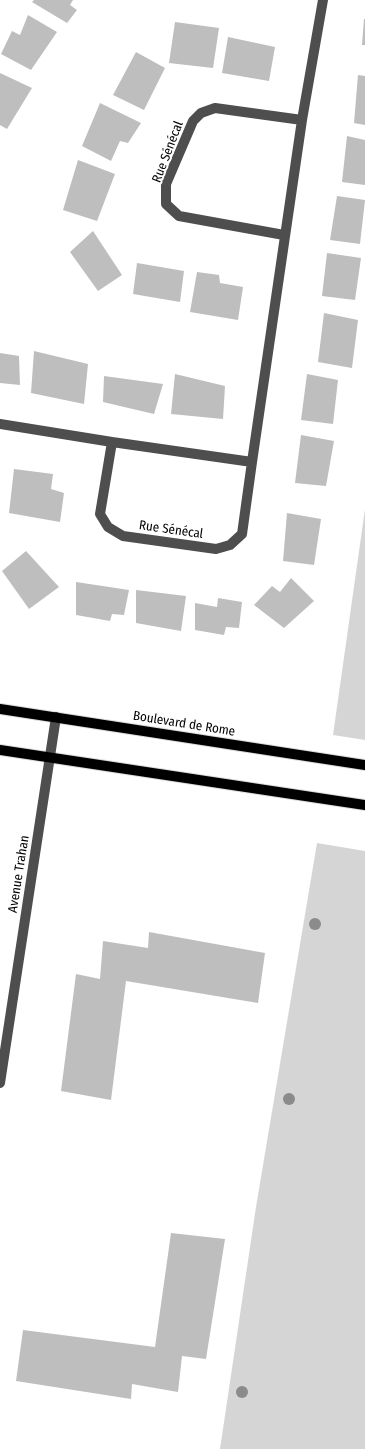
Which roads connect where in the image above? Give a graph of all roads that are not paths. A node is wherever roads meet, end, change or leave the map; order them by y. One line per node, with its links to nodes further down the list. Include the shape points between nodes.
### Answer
1 (323, 0): 2 (street, Rue Sénécal)
2 (302, 120): 3 (street, Rue Sénécal); 3 (street, Rue Sénécal, via 215,108 202,113 193,121 166,184 166,204 179,216)
3 (284, 236): 6 (street, Rue Sénécal)
4 (0, 424): 5 (street)
5 (112, 442): 6 (street); 6 (street, Rue Sénécal, via 100,514 108,527 123,536 216,550 230,545 242,534)
6 (252, 462)
7 (0, 709): 8 (main road, Boulevard de Rome)
8 (56, 718): 10 (street, Avenue Trahan); 11 (main road, Boulevard de Rome)
9 (0, 750): 10 (main road)
10 (50, 758): 12 (main road); 13 (street, Avenue Trahan)
11 (365, 765)
12 (365, 805)
13 (0, 1083)

